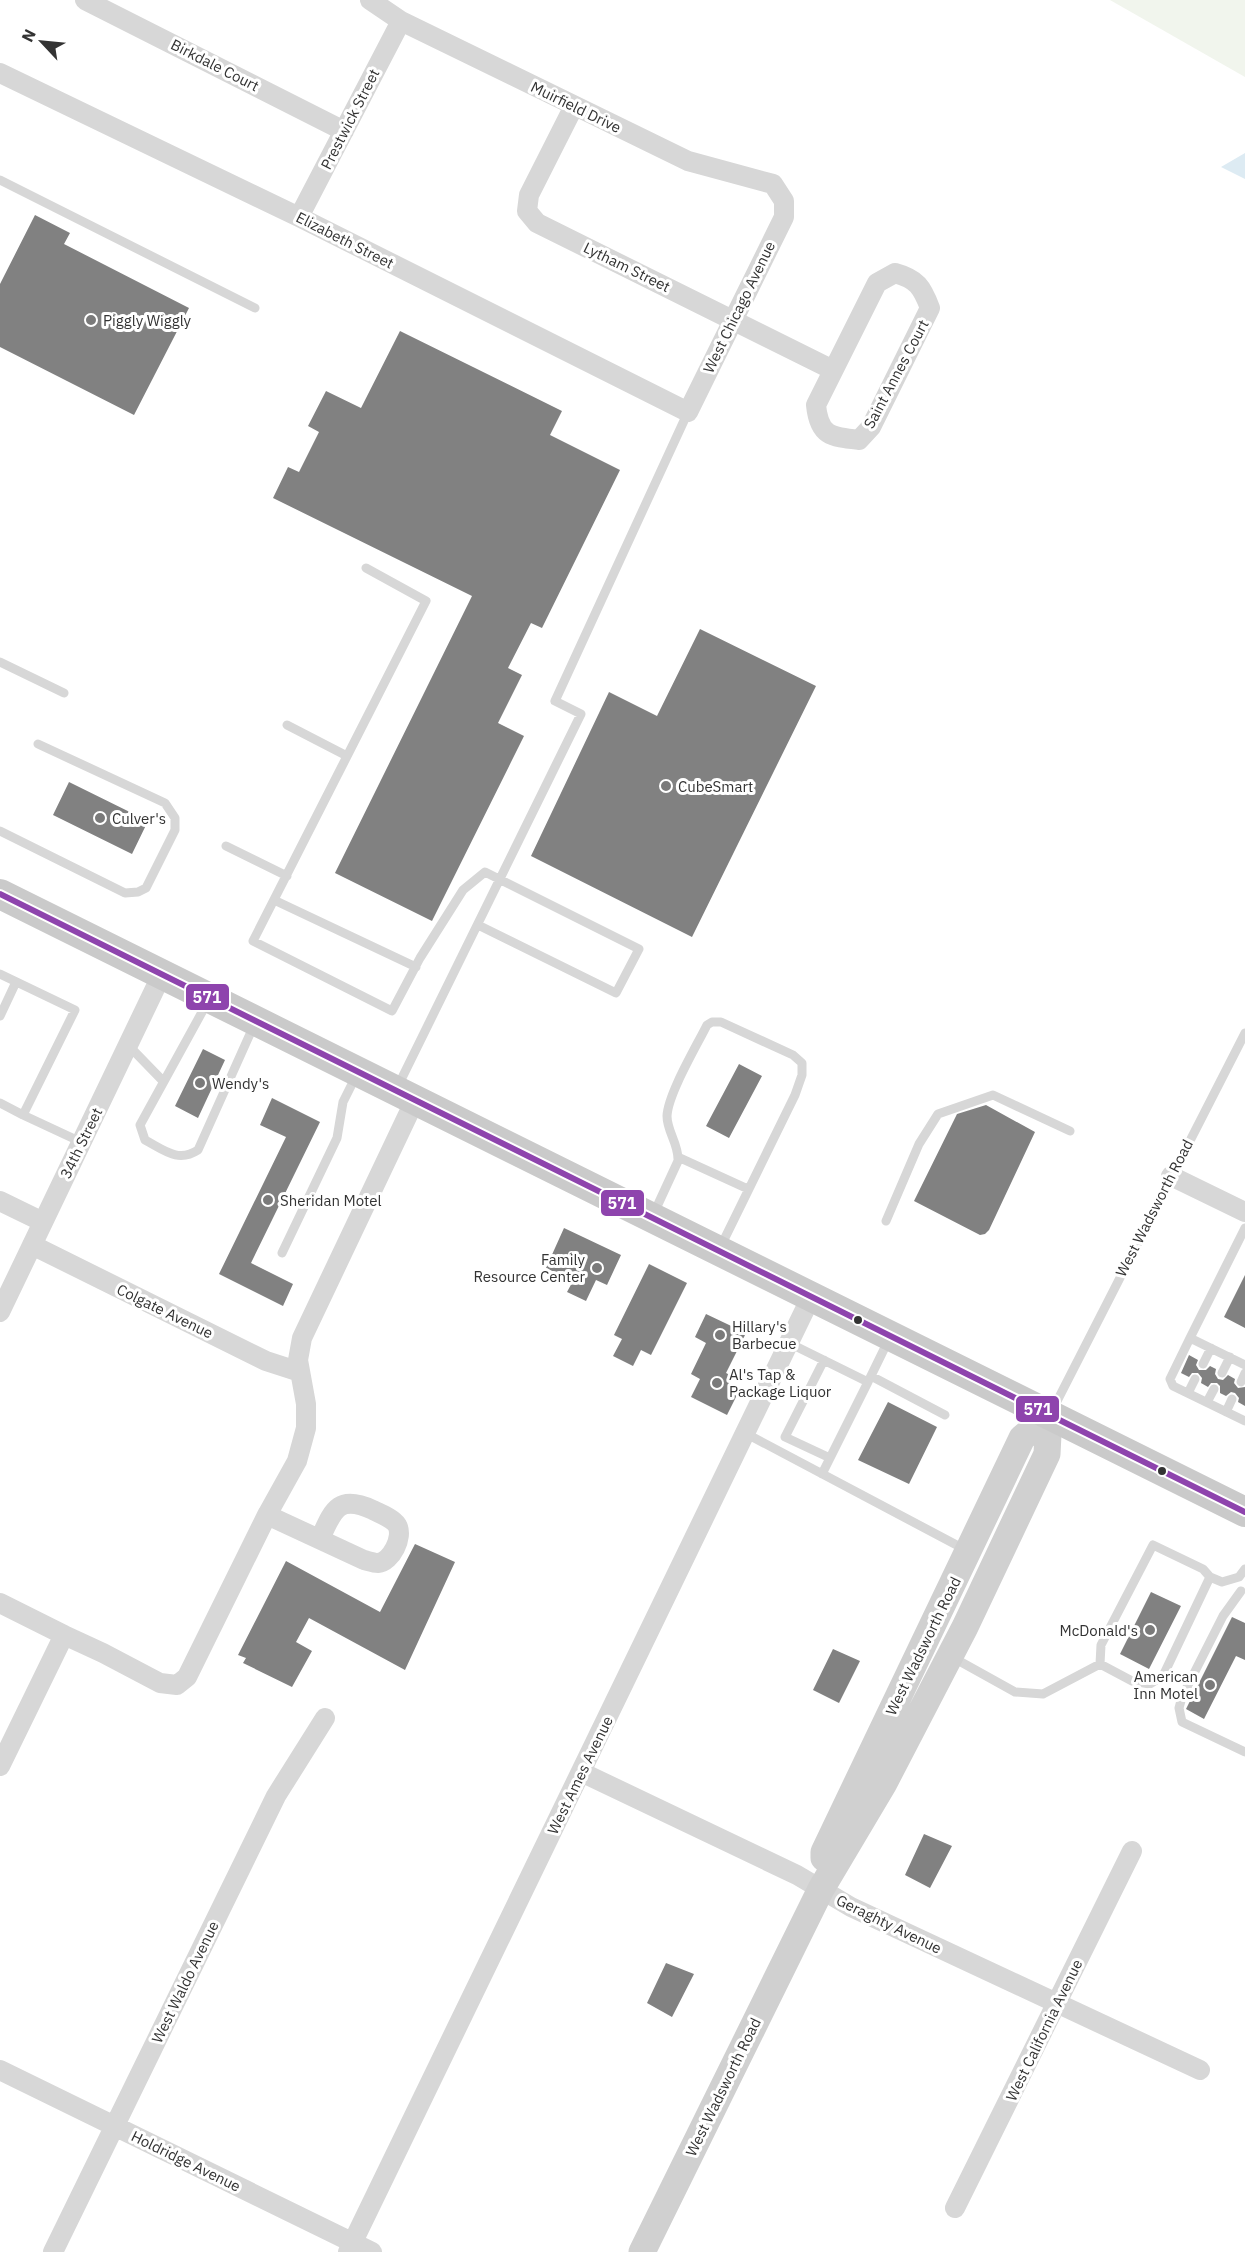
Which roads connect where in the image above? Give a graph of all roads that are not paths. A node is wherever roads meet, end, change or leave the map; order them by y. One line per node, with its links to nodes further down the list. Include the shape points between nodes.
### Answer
1 (85, 0): 6 (street, Birkdale Court)
2 (370, 0): 3 (street, Muirfield Drive)
3 (401, 21): 5 (street, Muirfield Drive); 6 (street, Prestwick Street)
4 (0, 73): 9 (street, Elizabeth Street)
5 (573, 106): 8 (street, Muirfield Drive, via 688,161 773,184); 11 (street, Lytham Street, via 529,195 527,211 537,223)
6 (344, 131): 9 (street, Prestwick Street)
7 (0, 180): 10 (lane)
8 (784, 201): 11 (street, West Chicago Avenue, via 784,217)
9 (299, 217): 13 (street, Elizabeth Street)
10 (255, 308)
11 (732, 320): 12 (street, Lytham Street); 13 (street, West Chicago Avenue)
12 (833, 370): 12 (street, Saint Annes Court, via 816,405 818,423 831,437 859,440 871,427 930,308 924,292 912,278 895,273 877,283)
13 (688, 412): 23 (lane, via 555,701 582,714)
14 (366, 568): 19 (lane, via 426,601)
15 (0, 662): 16 (lane)
16 (63, 693)
17 (287, 725): 19 (lane)
18 (38, 744): 20 (lane, via 165,803 175,818 175,830 146,888 125,893)
19 (347, 756): 22 (lane)
20 (0, 831)
21 (226, 846): 22 (lane)
22 (287, 876): 25 (lane)
23 (500, 879): 26 (lane); 26 (lane, via 639,949 616,993); 27 (lane, via 485,872 463,890)
24 (0, 894): 29 (main road)
25 (274, 900): 27 (lane); 27 (lane, via 253,941 392,1011)
26 (477, 925): 38 (lane)
27 (416, 967)
28 (0, 974): 30 (lane)
29 (162, 974): 31 (main road); 35 (street, 34th Street)
30 (16, 982): 32 (lane); 40 (lane, via 75,1010)
31 (210, 998): 33 (main road); 37 (lane)
32 (0, 1016)
33 (256, 1021): 36 (main road); 37 (lane, via 198,1150 188,1156 174,1156 145,1140 140,1125)
34 (1245, 1033): 44 (lane, West Wadsworth Road)
35 (128, 1045): 37 (lane); 42 (street, 34th Street)
36 (358, 1072): 38 (main road); 54 (lane, via 343,1102 337,1138)
37 (163, 1081)
38 (406, 1095): 48 (main road); 65 (street, via 302,1338)
39 (0, 1103): 40 (lane)
40 (23, 1115): 42 (lane)
41 (1070, 1131): 49 (lane, via 993,1095 939,1114 919,1144)
42 (81, 1142): 50 (street, 34th Street)
43 (678, 1157): 45 (lane); 45 (lane, via 667,1115 706,1025 721,1022 793,1055 802,1063 795,1095); 48 (lane)
44 (1171, 1176): 47 (street); 75 (lane, West Wadsworth Road)
45 (748, 1189): 53 (lane)
46 (0, 1202): 50 (street)
47 (1245, 1212)
48 (651, 1217): 53 (main road)
49 (886, 1221)
50 (43, 1222): 52 (street, 34th Street)
51 (1245, 1228): 58 (lane)
52 (32, 1245): 56 (street, 34th Street); 65 (street, Colgate Avenue, via 267,1361)
53 (718, 1251): 55 (main road)
54 (282, 1253)
55 (811, 1297): 57 (main road); 59 (street, West Ames Avenue)
56 (0, 1312)
57 (891, 1336): 67 (lane); 75 (main road)
58 (1190, 1338): 60 (lane); 70 (lane, via 1170,1379 1173,1386)
59 (789, 1343): 62 (lane); 77 (street, West Ames Avenue)
60 (1211, 1348): 61 (lane); 63 (lane)
61 (1230, 1357): 64 (lane); 66 (lane)
62 (824, 1360): 67 (lane); 78 (lane, via 785,1437)
63 (1203, 1364)
64 (1245, 1365)
65 (300, 1372): 81 (street, via 306,1428 297,1461)
66 (1222, 1373)
67 (870, 1379): 74 (lane); 78 (lane)
68 (1195, 1379): 70 (lane)
69 (1214, 1389): 72 (lane)
70 (1188, 1393): 72 (lane)
71 (1232, 1399): 73 (lane)
72 (1207, 1402): 73 (lane)
73 (1226, 1412): 76 (lane)
74 (945, 1415)
75 (1049, 1415): 80 (main road); 83 (main road, West Wadsworth Road, via 1022,1438); 90 (main road, West Wadsworth Road, via 1047,1454)
76 (1245, 1421)
77 (745, 1433): 79 (lane); 95 (street, West Ames Avenue)
78 (830, 1458): 79 (lane)
79 (822, 1474): 83 (lane)
80 (1245, 1512)
81 (267, 1515): 82 (street); 89 (street, via 187,1677 177,1685 160,1683)
82 (320, 1539)
83 (968, 1552): 97 (main road, West Wadsworth Road, via 824,1852)
84 (1245, 1569): 86 (lane, via 1239,1577)
85 (1210, 1577): 86 (lane); 91 (lane, via 1163,1676 1149,1684 1132,1681); 91 (lane, via 1203,1569 1153,1545 1101,1646)
86 (1222, 1582): 87 (lane)
87 (1243, 1592): 93 (lane, via 1223,1616 1179,1708 1182,1722)
88 (0, 1603): 89 (street)
89 (64, 1635): 94 (street)
90 (950, 1656): 91 (lane, via 1015,1692 1044,1695); 97 (main road, West Wadsworth Road, via 884,1783)
91 (1100, 1664)
92 (325, 1718): 101 (street, West Waldo Avenue, via 276,1796)
93 (1245, 1752)
94 (0, 1766)
95 (581, 1772): 97 (street, Geraghty Avenue); 103 (street, West Ames Avenue)
96 (1132, 1851): 98 (street, West California Avenue)
97 (821, 1889): 98 (street, Geraghty Avenue); 106 (main road, West Wadsworth Road)
98 (1056, 2004): 100 (street, Geraghty Avenue); 102 (street, West California Avenue)
99 (0, 2070): 101 (street, Holdridge Avenue)
100 (1200, 2070)
101 (114, 2126): 103 (street, Holdridge Avenue); 104 (street, West Waldo Avenue)
102 (955, 2208)
103 (350, 2247): 105 (street, Holdridge Avenue)
104 (53, 2252)
105 (372, 2252)
106 (642, 2252)

